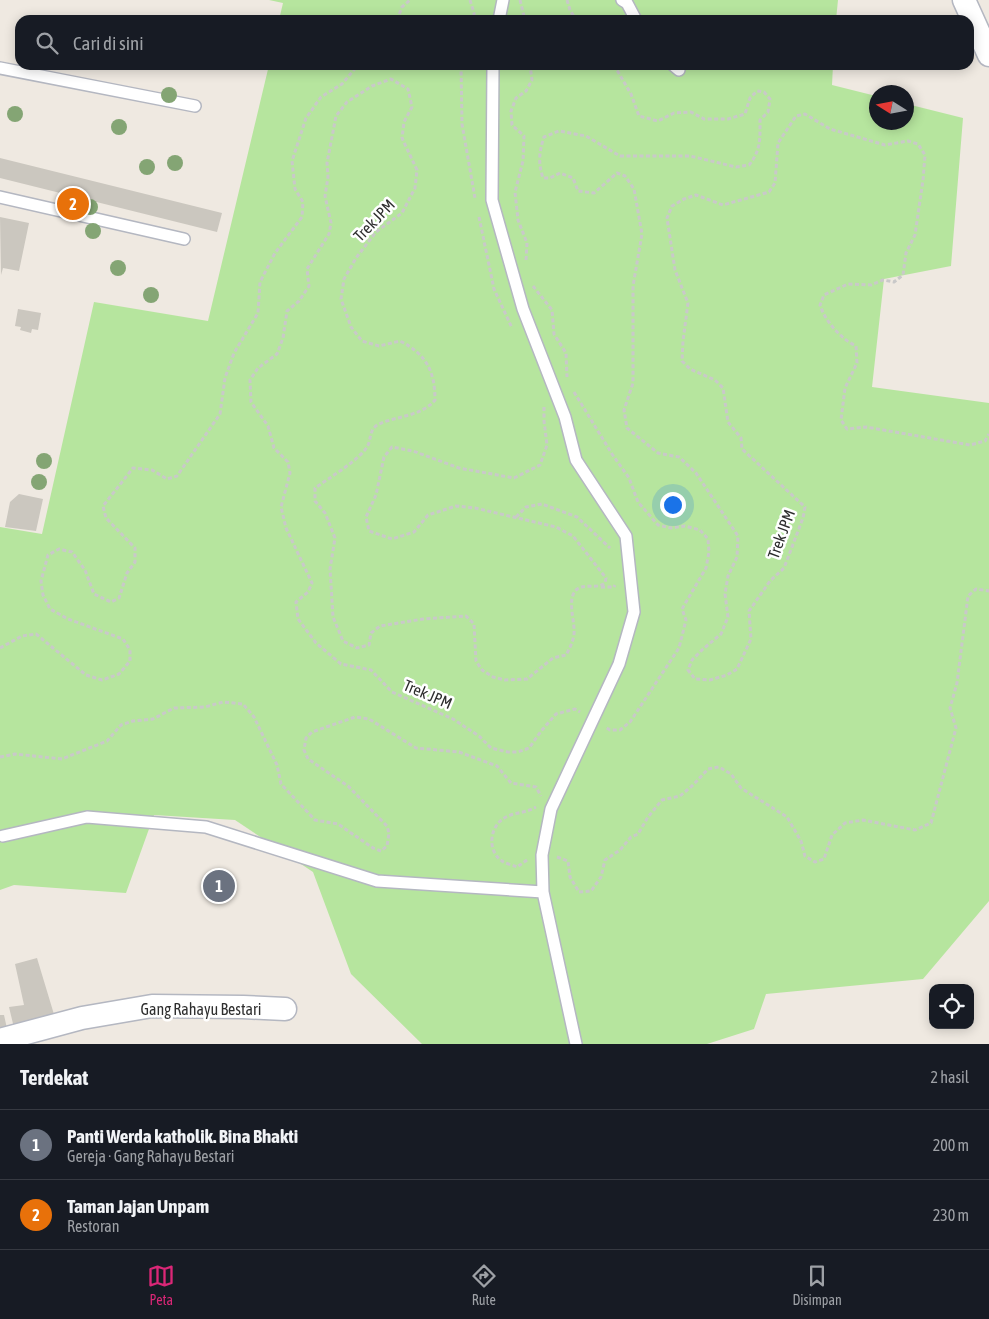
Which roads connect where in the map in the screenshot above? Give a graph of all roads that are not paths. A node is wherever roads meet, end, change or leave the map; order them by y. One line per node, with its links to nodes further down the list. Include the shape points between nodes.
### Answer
1 (503, 0): 4 (lane)
2 (622, 0): 5 (lane)
3 (964, 0): 6 (street)
4 (500, 15)
5 (633, 15)
6 (971, 15)
7 (974, 22): 8 (street)
8 (989, 56)
9 (0, 68): 11 (lane)
10 (493, 70): 15 (lane, via 492,200 523,309 565,417 576,460 626,536 634,612 619,664 551,810 542,855)
11 (195, 106)
12 (0, 197): 13 (lane)
13 (184, 239)
14 (3, 836): 15 (lane, via 87,817 206,827 378,880)
15 (543, 892): 18 (lane)
16 (285, 1010): 17 (street, Gang Rahayu Bestari, via 152,1006 82,1018)
17 (0, 1040)
18 (576, 1044)

